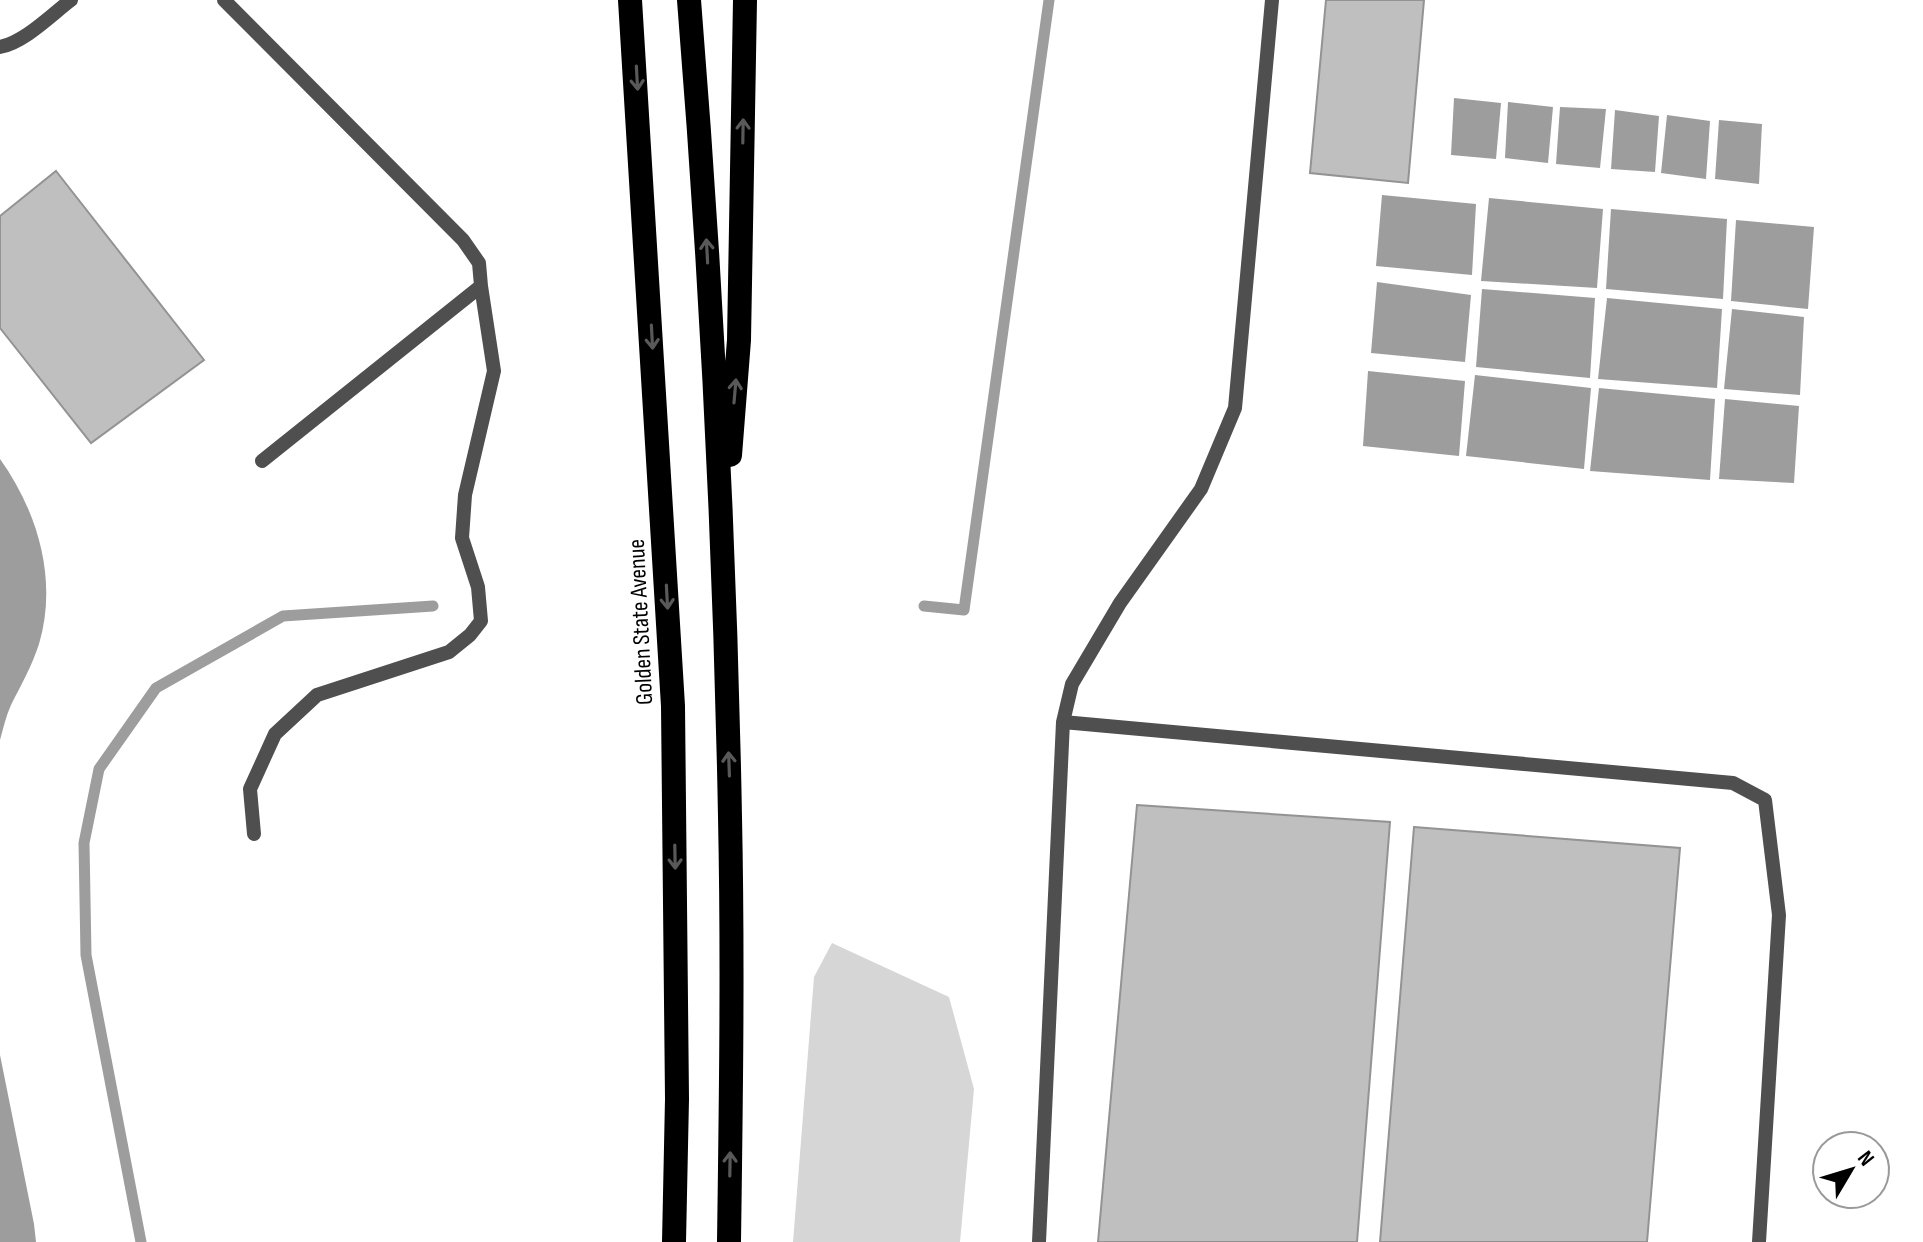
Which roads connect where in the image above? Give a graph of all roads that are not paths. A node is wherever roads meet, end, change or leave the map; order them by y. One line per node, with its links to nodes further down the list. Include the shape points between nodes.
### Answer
1 (71, 0): 7 (lane)
2 (224, 0): 8 (lane, via 463,240 479,263)
3 (630, 0): 13 (highway, Golden State Avenue, one-way to 13, via 673,706)
4 (689, 0): 10 (highway, one-way to 4)
5 (745, 0): 10 (highway, one-way to 5, via 739,340)
6 (1272, 0): 11 (lane, via 1235,408 1201,489 1120,603 1072,684)
7 (0, 47)
8 (481, 286): 9 (lane); 12 (lane, via 494,371 465,495 462,538 478,587 481,621 449,652 317,695 275,734 250,789)
9 (262, 461)
10 (722, 553): 14 (highway, one-way to 10, via 730,817)
11 (1063, 722): 15 (lane); 16 (lane, via 1733,783 1765,800 1779,915)
12 (254, 834)
13 (674, 1242)
14 (729, 1242)
15 (1039, 1242)
16 (1759, 1242)

